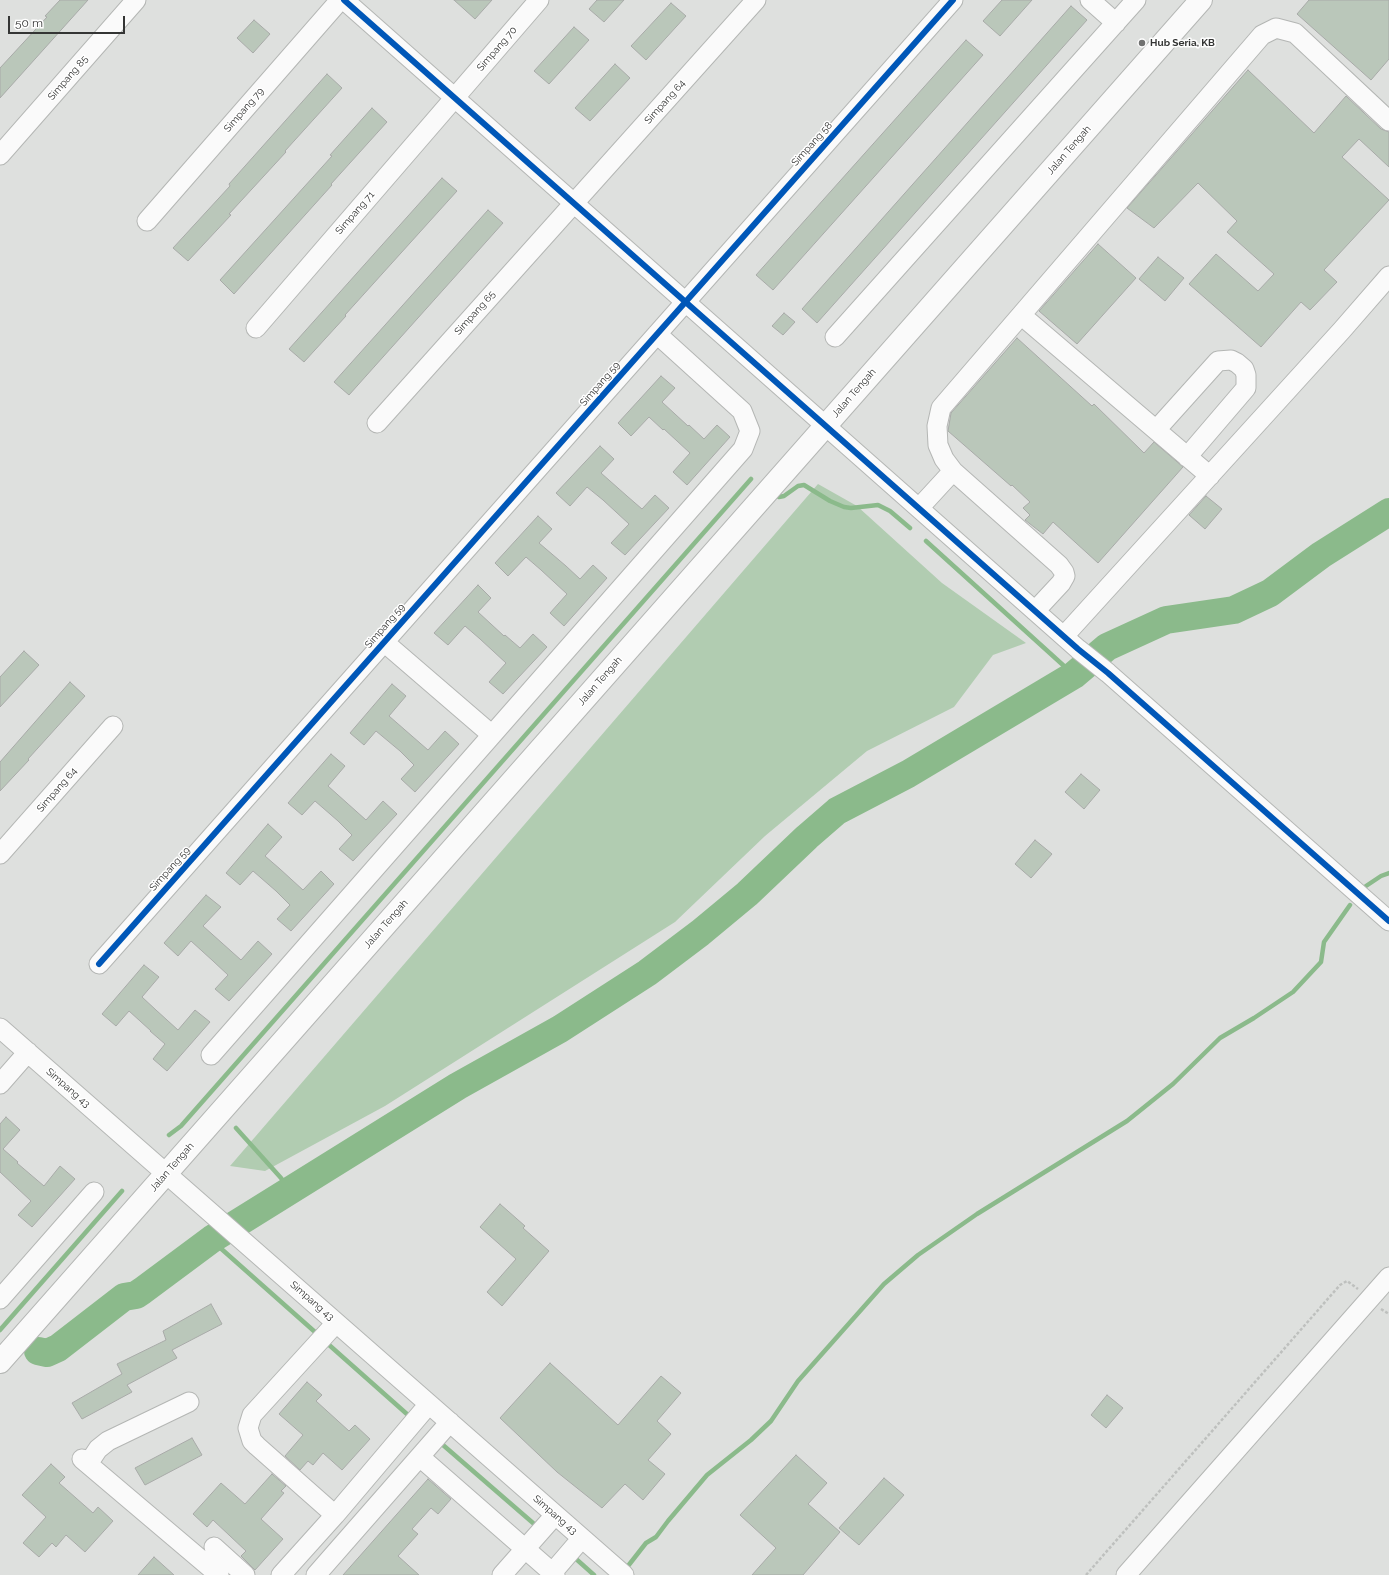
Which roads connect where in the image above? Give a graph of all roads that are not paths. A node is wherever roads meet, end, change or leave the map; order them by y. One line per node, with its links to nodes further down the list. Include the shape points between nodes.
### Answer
1 (136, 0): 13 (street, Simpang 85)
2 (340, 0): 15 (street, Simpang 79)
3 (344, 0): 11 (street)
4 (539, 0): 11 (street, Simpang 70)
5 (756, 0): 14 (street, Simpang 64)
6 (953, 0): 17 (street, Simpang 58)
7 (1090, 0): 10 (street)
8 (1136, 0): 10 (street)
9 (1201, 0): 23 (main road, Jalan Tengah)
10 (1116, 23): 21 (street)
11 (455, 98): 14 (street); 19 (street, Simpang 71)
12 (1389, 121): 18 (street, via 1295,32 1276,28 1262,35)
13 (0, 155)
14 (574, 203): 17 (street); 22 (street, Simpang 65)
15 (148, 221)
16 (1389, 276): 27 (street)
17 (686, 302): 20 (street, Simpang 59); 23 (street)
18 (1021, 315): 24 (street); 26 (street, via 940,408 937,426 938,445)
19 (256, 328)
20 (657, 334): 31 (street, Simpang 59); 33 (street, via 742,411 750,432 743,449)
21 (835, 337)
22 (377, 423)
23 (826, 425): 28 (street); 41 (main road, Jalan Tengah)
24 (1156, 430): 25 (street); 25 (street, via 1218,361 1231,360 1244,369 1246,388)
25 (1187, 457): 27 (street)
26 (953, 471): 28 (street); 29 (street, via 1062,568 1064,580)
27 (1210, 476): 30 (street)
28 (919, 508): 29 (street)
29 (1035, 611): 30 (street)
30 (1064, 636): 35 (street)
31 (384, 642): 33 (street); 36 (street, Simpang 59)
32 (113, 726): 34 (street, Simpang 64)
33 (492, 735): 39 (street)
34 (0, 854)
35 (1389, 921)
36 (99, 964)
37 (0, 1028): 38 (street, Simpang 43)
38 (28, 1052): 40 (street); 41 (street, Simpang 43)
39 (211, 1055)
40 (0, 1084)
41 (166, 1174): 45 (street, Simpang 43); 46 (main road, Jalan Tengah)
42 (94, 1192): 44 (street)
43 (1389, 1277): 63 (street)
44 (0, 1299)
45 (336, 1323): 48 (street, Simpang 43); 51 (street, via 252,1416 248,1428 252,1441)
46 (0, 1362)
47 (188, 1402): 57 (street, via 108,1441 85,1462)
48 (429, 1404): 49 (street, Simpang 43); 51 (street)
49 (450, 1422): 50 (street); 52 (street, Simpang 43)
50 (420, 1457): 55 (street); 60 (street)
51 (335, 1515): 59 (street)
52 (555, 1515): 53 (street, Simpang 43); 55 (street)
53 (582, 1538): 56 (street); 62 (street, Simpang 43)
54 (214, 1547): 58 (street)
55 (525, 1549): 56 (street); 61 (street)
56 (554, 1574)
57 (219, 1575)
58 (245, 1575)
59 (281, 1575)
60 (316, 1575)
61 (502, 1575)
62 (624, 1575)
63 (1126, 1575)

